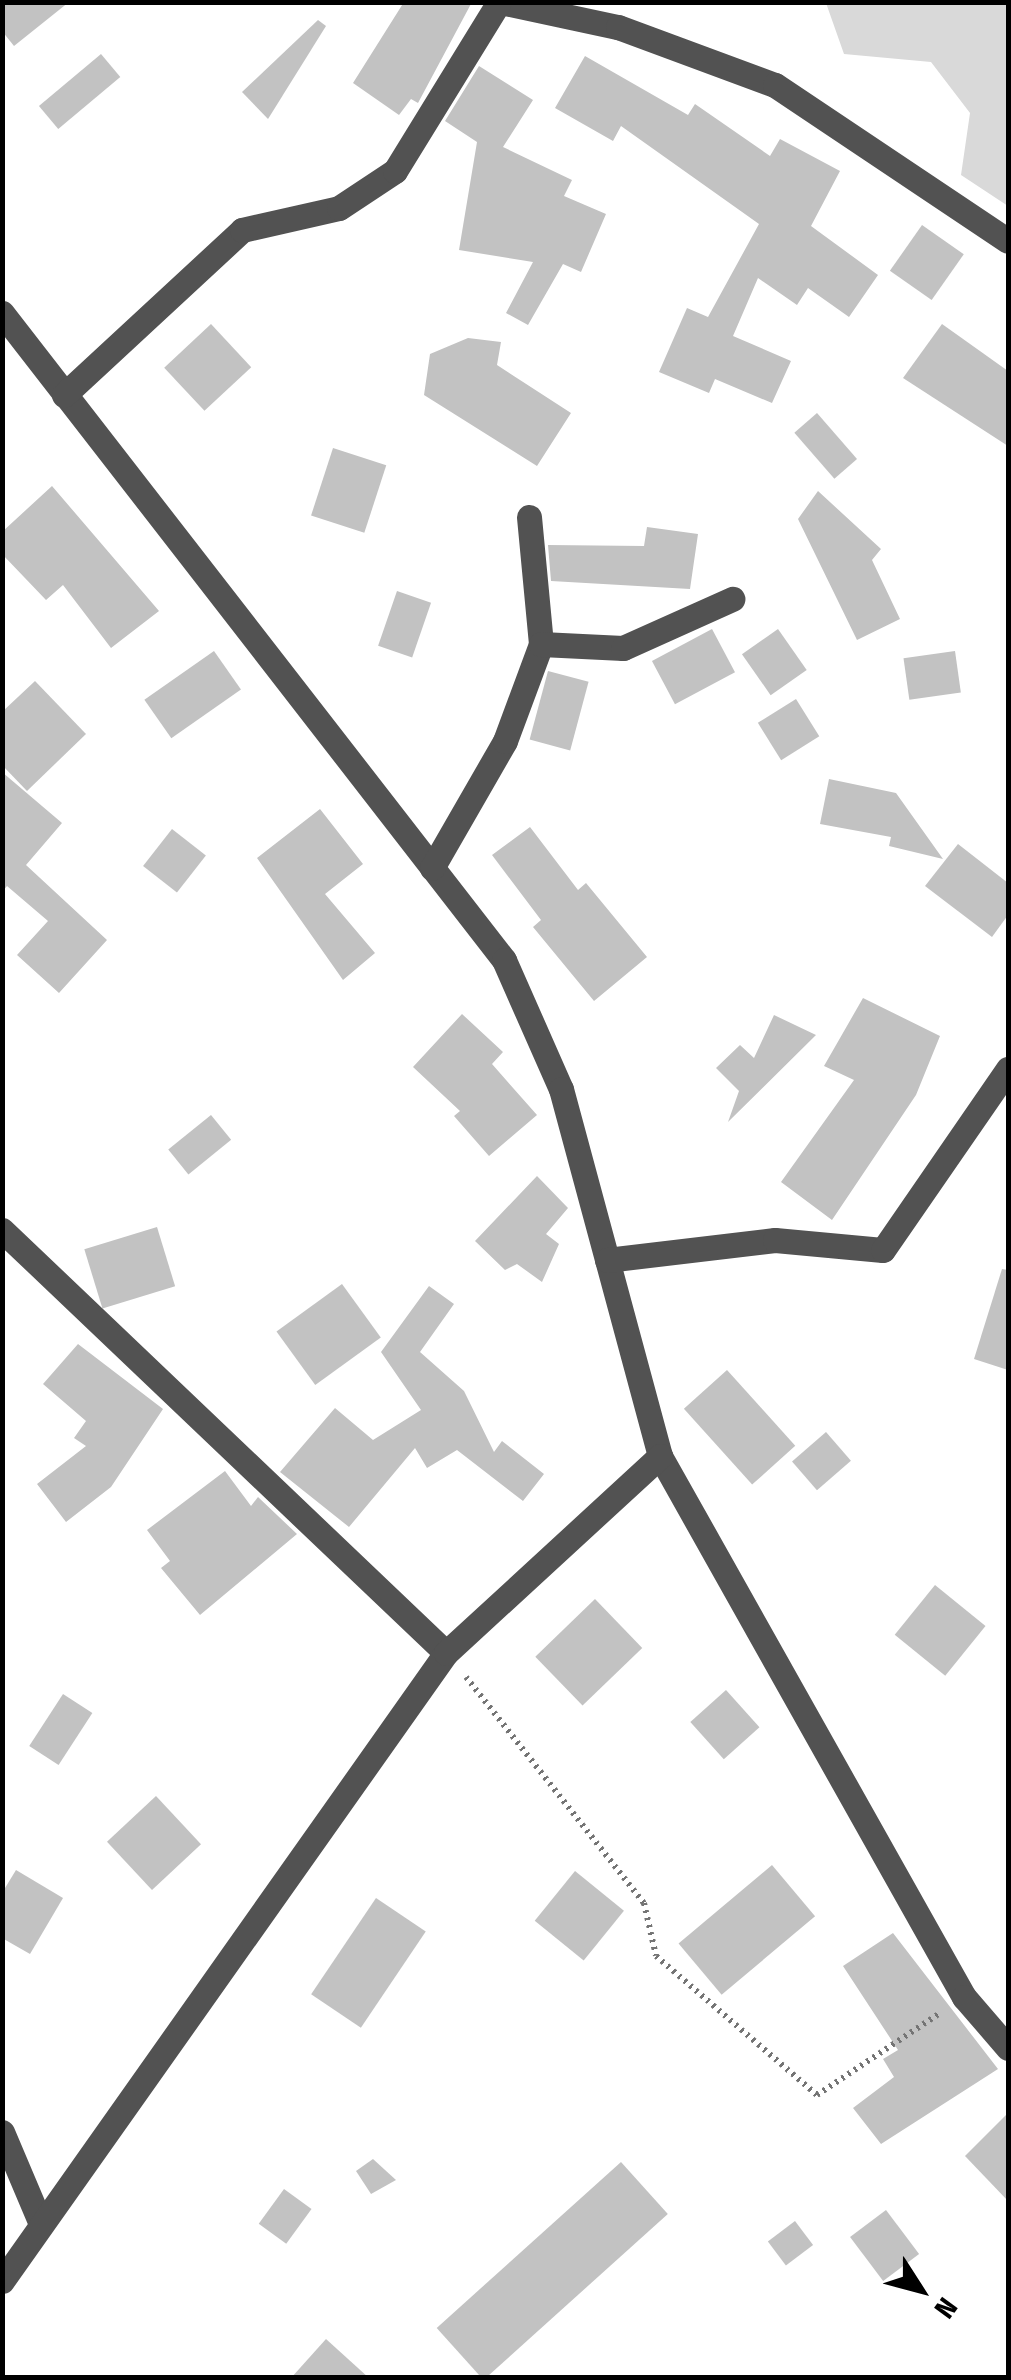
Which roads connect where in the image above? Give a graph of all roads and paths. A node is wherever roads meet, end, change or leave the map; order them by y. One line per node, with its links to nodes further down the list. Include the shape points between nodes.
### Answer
1 (499, 2): 2 (street, via 618,28 774,85); 4 (street, via 395,171 338,208 242,230)
2 (1008, 241)
3 (2, 313): 4 (street)
4 (64, 395): 8 (street)
5 (529, 517): 7 (street)
6 (732, 599): 7 (street, via 622,648)
7 (541, 644): 8 (street, via 506,741)
8 (432, 868): 11 (street, via 504,960 561,1089)
9 (1008, 1069): 11 (street, via 883,1250 775,1240)
10 (2, 1230): 13 (street)
11 (607, 1260): 12 (street)
12 (660, 1456): 13 (street); 14 (street)
13 (446, 1653): 14 (path, via 607,1849 644,1903 656,1956 817,2095); 17 (street)
14 (964, 1997): 15 (street)
15 (1008, 2048)
16 (2, 2132): 17 (street)
17 (41, 2224): 18 (street)
18 (2, 2281)

